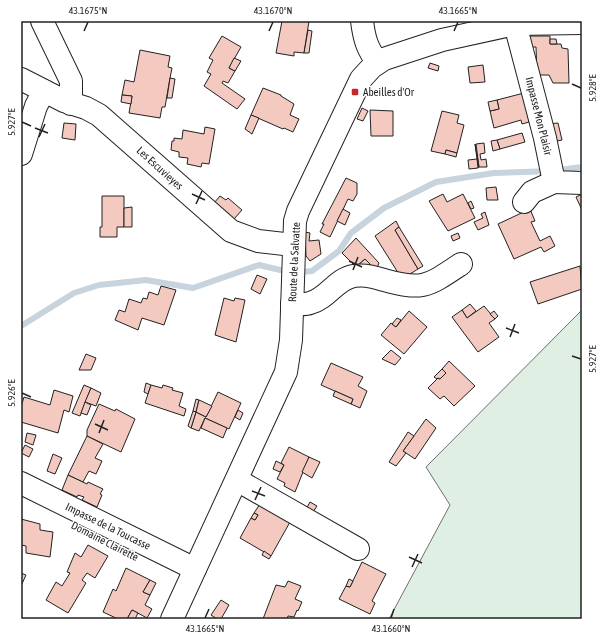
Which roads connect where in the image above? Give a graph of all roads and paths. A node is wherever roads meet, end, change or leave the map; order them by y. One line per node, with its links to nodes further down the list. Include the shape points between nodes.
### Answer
1 (42, 21): 8 (street, via 71,81)
2 (362, 21): 5 (street, via 365,40)
3 (582, 23): 4 (street, Route de la Salvatte)
4 (515, 24): 5 (street, Route de la Salvatte, via 442,40 397,53); 10 (street, Impasse Mon Plaisir)
5 (378, 62): 13 (street, Route de la Salvatte, via 361,79 298,211)
6 (21, 78): 7 (street, Les Escuvieyes)
7 (44, 91): 8 (street, Les Escuvieyes); 9 (street, via 36,106)
8 (71, 104): 13 (street, Les Escuvieyes, via 99,115 231,231 258,241)
9 (21, 154)
10 (553, 173): 11 (street); 12 (street)
11 (582, 183)
12 (524, 202)
13 (293, 245): 15 (street, Route de la Salvatte)
14 (461, 264): 15 (street, via 421,286 407,286 370,276 353,276 341,281 310,304)
15 (292, 304): 16 (street, Route de la Salvatte, via 291,340 286,372)
16 (237, 480): 19 (street); 20 (street, Route de la Salvatte)
17 (21, 483): 20 (street, Impasse de la Toucasse)
18 (21, 498): 20 (street, Domaine Clairette)
19 (358, 549)
20 (192, 576): 21 (street, Route de la Salvatte)
21 (172, 619)

